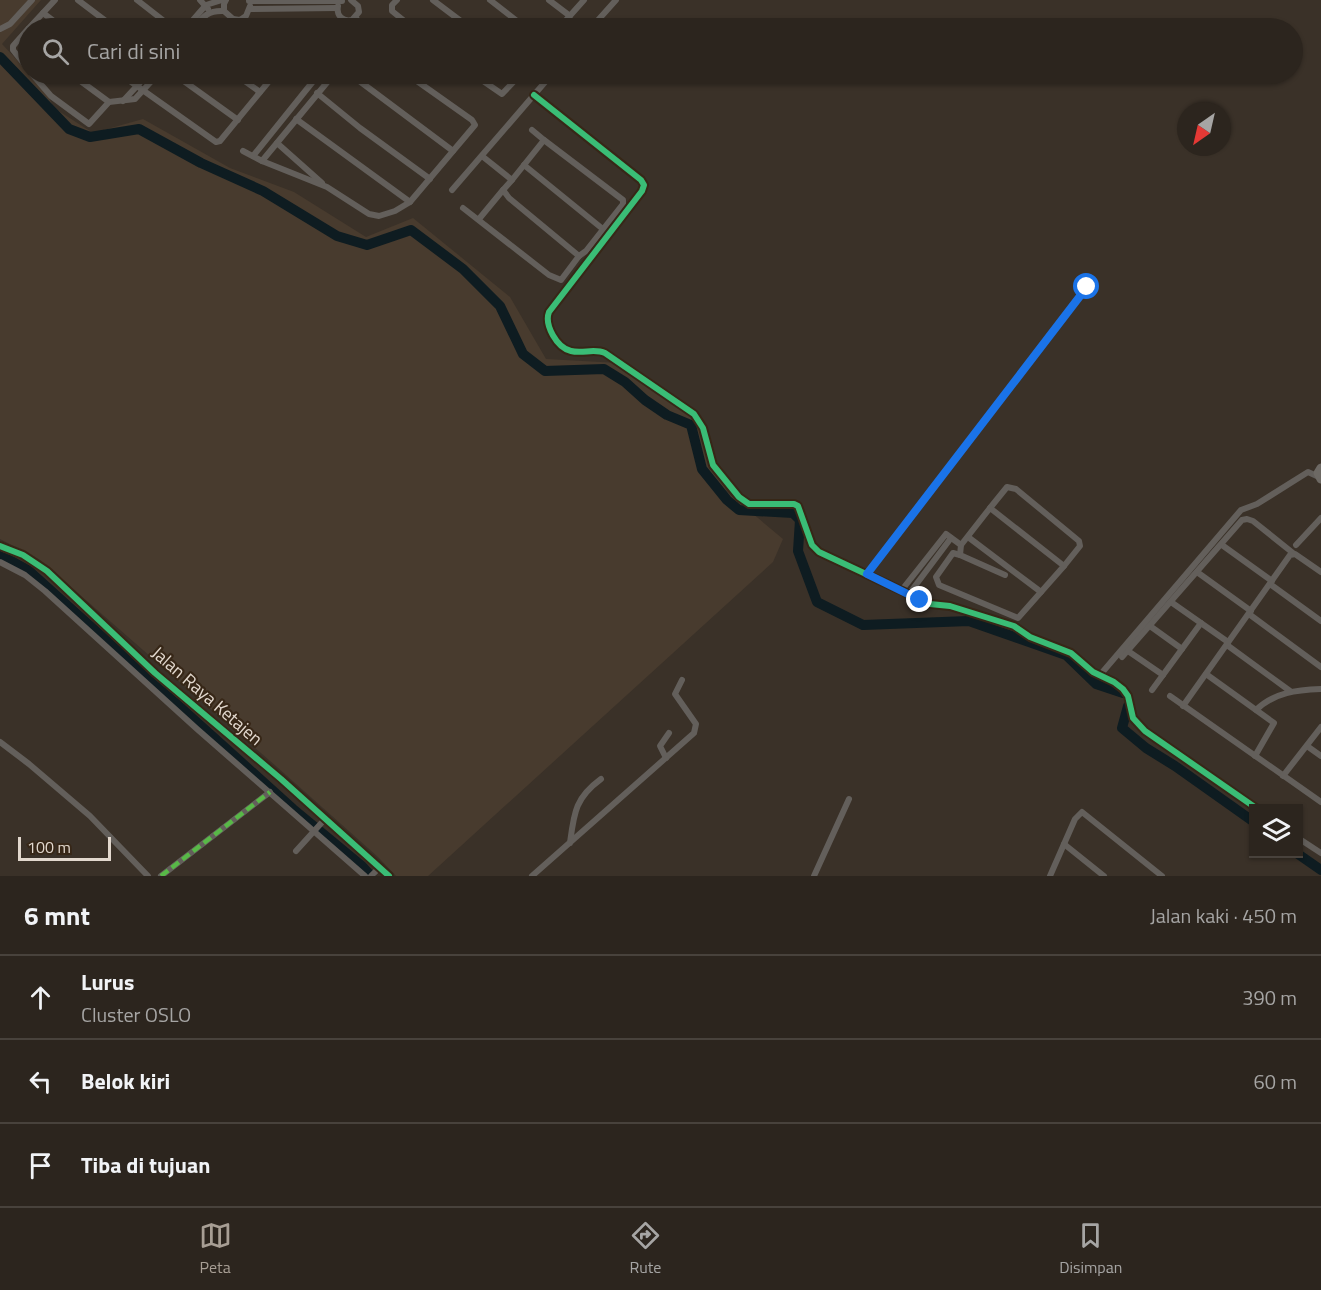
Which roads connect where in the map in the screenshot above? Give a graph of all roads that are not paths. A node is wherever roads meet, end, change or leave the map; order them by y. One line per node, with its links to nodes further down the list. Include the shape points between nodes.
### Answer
1 (32, 0): 38 (street, via 10,24)
2 (55, 0): 22 (street)
3 (78, 0): 27 (street)
4 (137, 0): 28 (street)
5 (200, 0): 17 (street)
6 (224, 0): 17 (street); 20 (street)
7 (344, 0): 16 (street); 19 (street)
8 (351, 0): 18 (street)
9 (363, 0): 18 (street)
10 (397, 0): 34 (street, via 392,11)
11 (433, 0): 35 (street)
12 (490, 0): 36 (street)
13 (549, 0): 23 (street)
14 (584, 0): 23 (street)
15 (616, 0): 37 (street)
16 (249, 4): 19 (street); 32 (street)
17 (206, 5): 21 (street); 29 (street)
18 (358, 6): 24 (street)
19 (337, 8): 33 (street)
20 (224, 11): 21 (street); 31 (street)
21 (209, 12): 30 (street)
22 (43, 13): 25 (street); 26 (street)
23 (570, 16)
24 (356, 17)
25 (39, 18)
26 (50, 18)
27 (102, 18)
28 (160, 18)
29 (195, 18)
30 (202, 18)
31 (232, 18)
32 (243, 18)
33 (340, 18)
34 (401, 18)
35 (457, 18)
36 (513, 18)
37 (600, 18)
38 (0, 29)
39 (18, 41): 40 (street, via 13,50)
40 (18, 56)
41 (41, 84): 61 (street, via 87,123)
42 (85, 84): 61 (street)
43 (133, 84): 56 (street)
44 (143, 84): 56 (street)
45 (146, 84): 56 (street)
46 (188, 84): 64 (street)
47 (249, 84): 57 (street)
48 (267, 84): 57 (street)
49 (311, 84): 60 (street)
50 (325, 84): 58 (street)
51 (363, 84): 71 (street)
52 (421, 84): 71 (street, via 475,123)
53 (487, 84): 54 (street, via 502,94)
54 (512, 84)
55 (543, 84): 59 (street)
56 (140, 89): 61 (street, via 135,99); 64 (street, via 216,142)
57 (260, 92): 64 (street)
58 (317, 93): 62 (street); 76 (street)
59 (534, 95): 73 (street); 103 (street, via 644,185 549,312 550,329 567,350 605,353 694,414 703,428 716,472 739,497 749,504 798,506 814,549)
60 (297, 101): 62 (street); 65 (street)
61 (109, 102)
62 (306, 106): 63 (street)
63 (296, 119): 67 (street); 81 (street)
64 (238, 120)
65 (276, 126): 67 (street); 72 (street)
66 (532, 130): 68 (street)
67 (285, 133): 69 (street)
68 (544, 140): 75 (street); 84 (street, via 623,200)
69 (277, 142): 74 (street); 78 (street)
70 (243, 151): 72 (street)
71 (453, 151): 76 (street)
72 (253, 156): 74 (street)
73 (482, 156): 77 (street); 79 (street)
74 (262, 161): 78 (street)
75 (524, 165): 77 (street); 84 (street)
76 (430, 179): 81 (street)
77 (512, 180): 80 (street)
78 (327, 187): 81 (street, via 374,216 385,215)
79 (452, 190)
80 (502, 190): 83 (street); 85 (street)
81 (410, 202)
82 (463, 207): 83 (street)
83 (479, 219): 85 (street, via 556,279 565,276)
84 (603, 230): 85 (street)
85 (579, 256)
86 (1087, 287): 103 (street)
87 (1308, 472): 88 (street); 88 (street); 120 (street, via 1241,510)
88 (1321, 472)
89 (990, 508): 92 (street); 100 (street); 100 (street, via 1007,487 1016,489 1079,542 1077,551)
90 (1321, 518): 95 (street)
91 (949, 536): 93 (street); 106 (street); 108 (street)
92 (968, 537): 93 (street); 107 (street)
93 (961, 545): 98 (street)
94 (1222, 545): 97 (street, via 1247,519); 101 (street); 105 (street)
95 (1296, 545)
96 (0, 546): 142 (street, Jalan Raya Ketajen, via 23,555 47,572)
97 (1293, 554): 102 (street); 105 (street)
98 (960, 555): 104 (street); 107 (street, via 953,553 936,577 939,585 1018,618)
99 (0, 562): 138 (street, via 45,591)
100 (1064, 566): 107 (street)
101 (1197, 572): 109 (street); 110 (street)
102 (1321, 573)
103 (867, 574): 106 (street)
104 (1005, 575)
105 (1271, 583): 110 (street); 111 (street)
106 (901, 591): 108 (street)
107 (1041, 592)
108 (909, 594): 120 (street, via 930,604 950,606 1014,626 1030,637 1071,653)
109 (1171, 602): 112 (street); 113 (street)
110 (1250, 613): 114 (street); 118 (street)
111 (1321, 621)
112 (1201, 623): 114 (street); 115 (street)
113 (1150, 626): 115 (street); 116 (street)
114 (1228, 644): 119 (street); 125 (street)
115 (1182, 649): 121 (street)
116 (1128, 651): 117 (street); 121 (street)
117 (1122, 657)
118 (1321, 667)
119 (1206, 674): 127 (street); 128 (street)
120 (1100, 675): 141 (street, via 1123,689 1133,718 1145,732)
121 (1163, 675): 124 (street)
122 (682, 681): 135 (street, via 675,694 697,727)
123 (1321, 689): 125 (street)
124 (1152, 690)
125 (1290, 691): 128 (street)
126 (1170, 696): 127 (street)
127 (1183, 706): 133 (street)
128 (1256, 710): 133 (street, via 1275,725)
129 (1321, 727): 132 (street)
130 (669, 733): 135 (street, via 660,746)
131 (0, 742): 151 (street, via 90,816)
132 (1307, 746): 134 (street); 136 (street)
133 (1255, 756): 136 (street)
134 (1321, 756)
135 (666, 758): 145 (street)
136 (1283, 776): 140 (street)
137 (601, 779): 145 (street, via 575,808)
138 (270, 792): 143 (street); 152 (street)
139 (849, 799): 157 (street)
140 (1321, 802)
141 (1250, 804)
142 (323, 821): 143 (street); 148 (street, Jalan Raya Ketajen)
143 (316, 830): 147 (street); 148 (street)
144 (1303, 841): 149 (street)
145 (570, 844): 156 (street)
146 (1064, 844): 158 (street); 159 (street); 160 (street, via 1076,816 1083,812)
147 (296, 851)
148 (352, 854): 150 (street, Jalan Raya Ketajen); 153 (street)
149 (1321, 854)
150 (378, 868): 154 (street); 155 (street, Jalan Raya Ketajen)
151 (148, 876)
152 (161, 876)
153 (365, 876)
154 (370, 876)
155 (389, 876)
156 (532, 876)
157 (814, 876)
158 (1050, 876)
159 (1104, 876)
160 (1162, 876)

